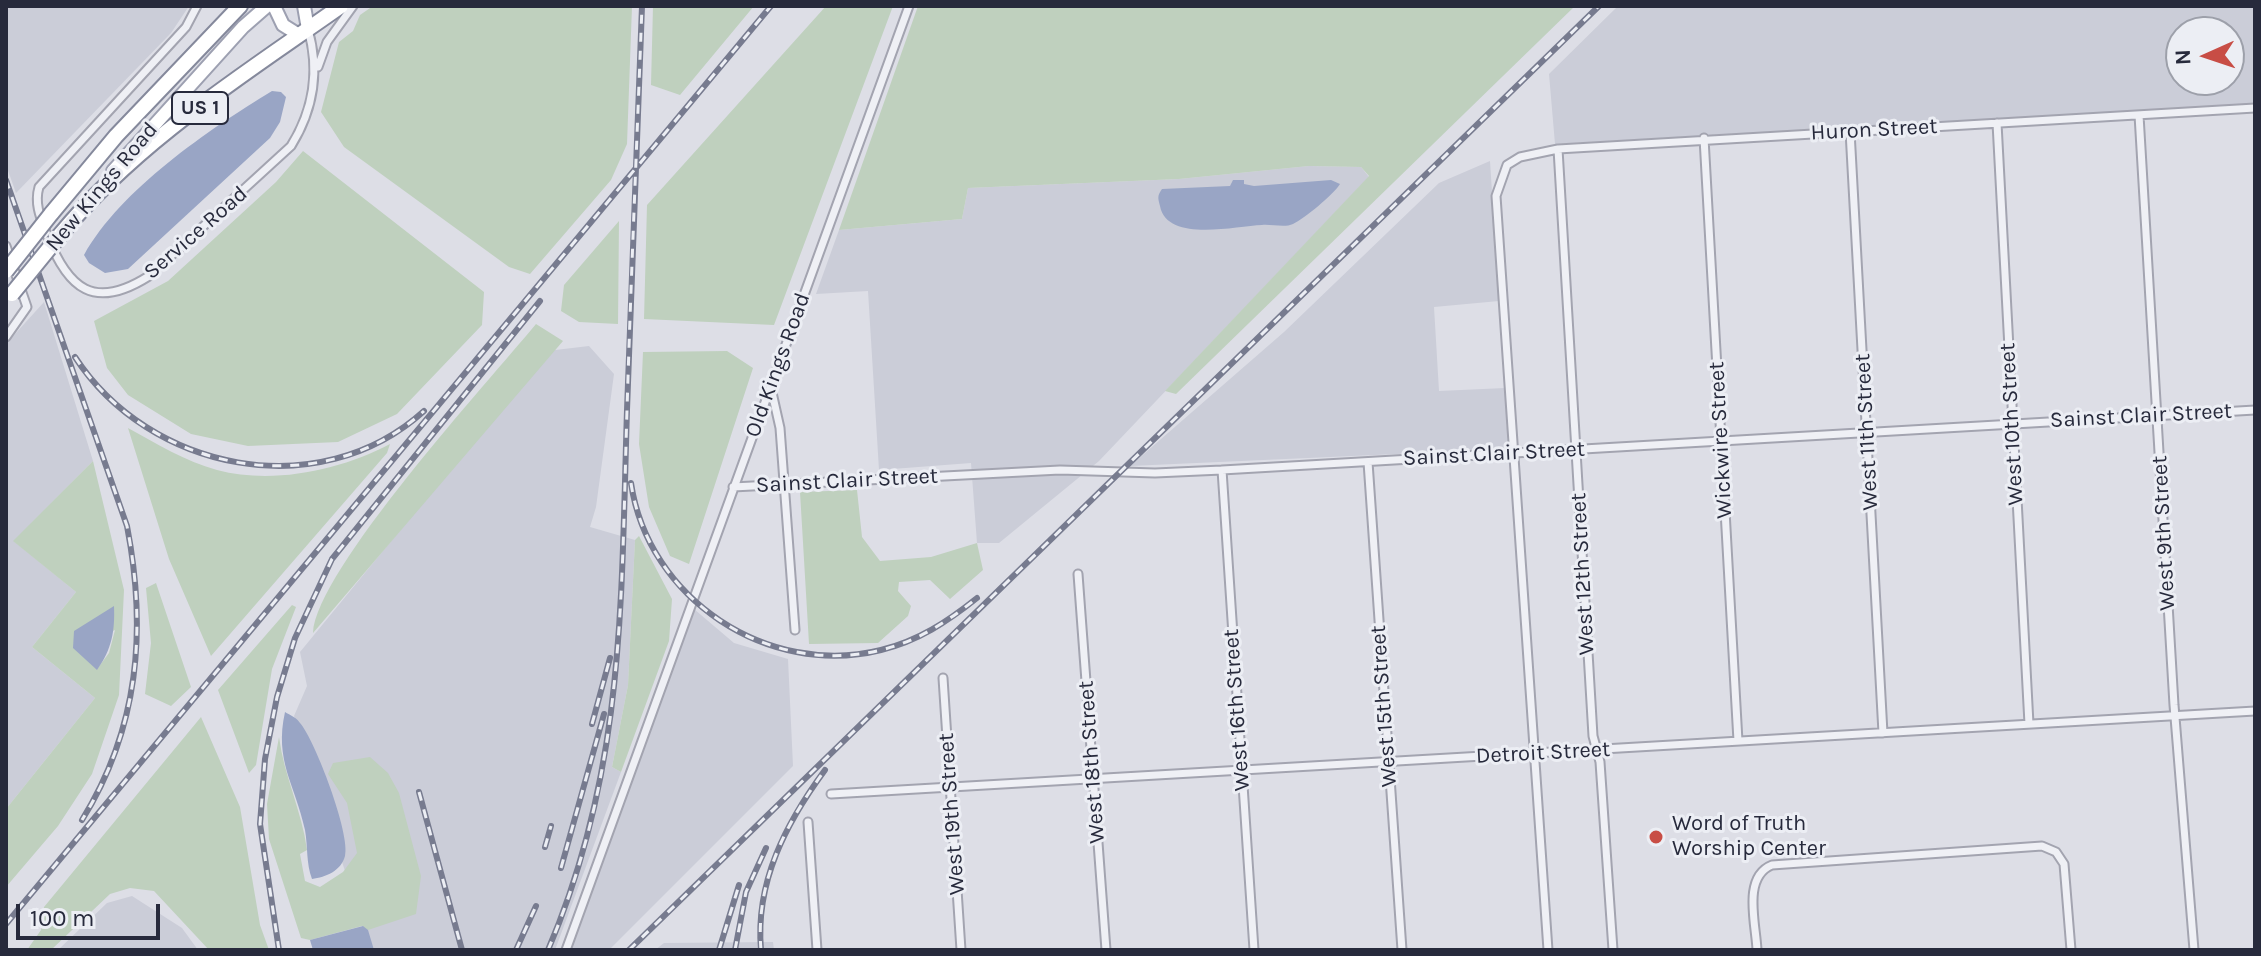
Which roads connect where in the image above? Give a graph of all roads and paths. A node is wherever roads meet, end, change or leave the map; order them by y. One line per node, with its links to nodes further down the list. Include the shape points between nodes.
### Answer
1 (197, 6): 14 (street, Service Road, via 186,27 45,177 36,197 68,279 97,293 129,289 149,276 274,165 303,126)
2 (228, 6): 11 (street)
3 (240, 6): 11 (highway, New Kings Road / US 1)
4 (252, 6): 12 (main road)
5 (267, 6): 12 (main road, New Kings Road)
6 (274, 6): 13 (main road, via 283,25)
7 (304, 6): 13 (main road)
8 (341, 6): 13 (highway, US 1)
9 (353, 6): 14 (street, via 327,42)
10 (909, 6): 26 (street, Old Kings Road)
11 (223, 24): 23 (highway, New Kings Road / US 1, bridge, via 116,136)
12 (243, 27): 21 (main road, New Kings Road)
13 (304, 32): 14 (street, Service Road, via 315,52); 21 (highway, US 1)
14 (314, 84)
15 (2255, 108): 16 (street, Huron Street)
16 (2139, 115): 17 (street, Huron Street); 28 (street, West 9th Street)
17 (1997, 123): 18 (street, Huron Street); 29 (street, West 10th Street)
18 (1850, 131): 19 (street, Huron Street); 30 (street, West 11th Street)
19 (1704, 138): 20 (street, Huron Street); 31 (street, Wickwire Street)
20 (1558, 149): 32 (street, West 12th Street); 33 (street, Huron Street, via 1520,157 1501,175 1497,201)
21 (95, 192): 24 (highway, New Kings Road / US 1, bridge)
22 (6, 246): 25 (street, via 27,307)
23 (6, 271)
24 (9, 298)
25 (6, 337)
26 (770, 386): 36 (street); 37 (street, Old Kings Road)
27 (2255, 410): 28 (street, Sainst Clair Street)
28 (2157, 416): 29 (street, Sainst Clair Street); 42 (street, West 9th Street)
29 (2011, 423): 30 (street, Sainst Clair Street); 43 (street, West 10th Street)
30 (1866, 432): 31 (street, Sainst Clair Street); 44 (street, West 11th Street)
31 (1722, 441): 32 (street, Sainst Clair Street); 45 (street, Wickwire Street)
32 (1576, 449): 33 (street, Sainst Clair Street); 46 (street, West 12th Street)
33 (1513, 454): 34 (street, Sainst Clair Street); 47 (street)
34 (1368, 462): 35 (street, Sainst Clair Street); 48 (street, West 15th Street)
35 (1222, 470): 36 (street, Sainst Clair Street, via 1060,470); 49 (street, West 16th Street)
36 (785, 484): 37 (street, Sainst Clair Street); 39 (street)
37 (733, 487): 54 (street, Old Kings Road)
38 (1078, 574): 50 (street, West 18th Street)
39 (795, 630)
40 (943, 678): 51 (street, West 19th Street)
41 (2255, 711): 42 (street, Detroit Street)
42 (2176, 715): 43 (street, Detroit Street); 64 (street, West 9th Street)
43 (2029, 724): 44 (street, Detroit Street)
44 (1883, 733): 45 (street, Detroit Street)
45 (1738, 741): 46 (street, Detroit Street)
46 (1598, 750): 47 (street, Detroit Street); 61 (street, West 12th Street)
47 (1534, 754): 48 (street, Detroit Street); 60 (street)
48 (1388, 762): 49 (street, Detroit Street); 59 (street, West 15th Street)
49 (1241, 769): 50 (street, Detroit Street); 58 (street, West 16th Street)
50 (1093, 778): 51 (street, Detroit Street); 57 (street, West 18th Street)
51 (949, 787): 52 (street, Detroit Street); 56 (street, West 19th Street)
52 (831, 794)
53 (808, 822): 55 (street)
54 (566, 950)
55 (817, 950)
56 (961, 950)
57 (1106, 950)
58 (1254, 950)
59 (1402, 950)
60 (1548, 950)
61 (1613, 950)
62 (1757, 950): 63 (street, via 1753,888 1758,874 1772,865 2042,846 2056,852 2064,864)
63 (2071, 950)
64 (2194, 950)

